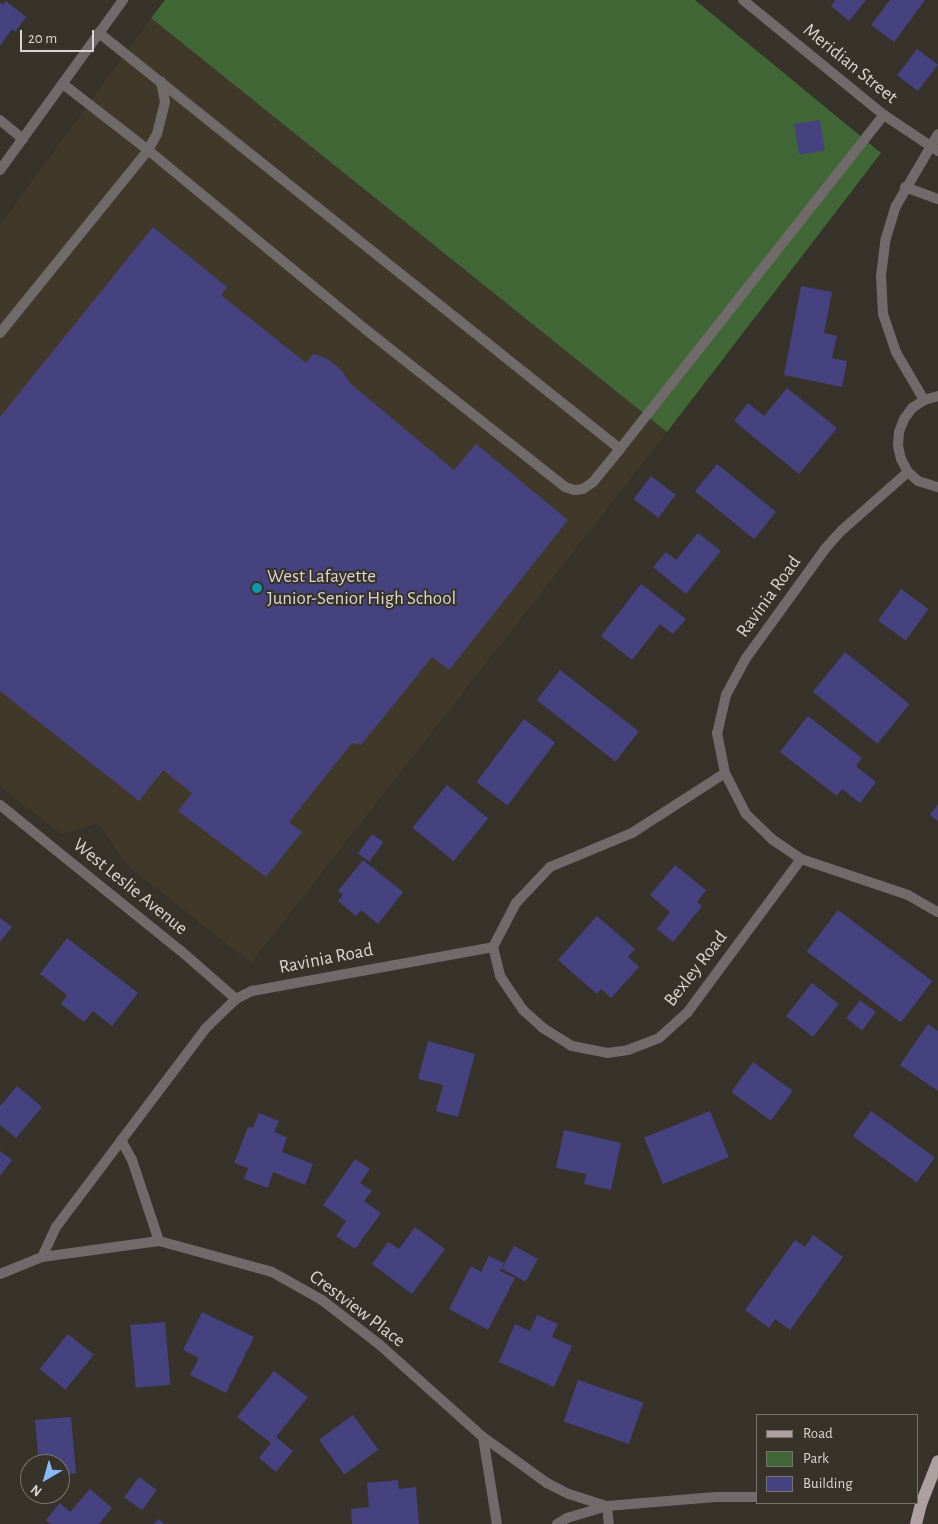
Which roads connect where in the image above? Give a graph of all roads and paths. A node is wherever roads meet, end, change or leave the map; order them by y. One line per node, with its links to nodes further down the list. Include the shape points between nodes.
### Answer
1 (123, 0): 3 (street)
2 (742, 0): 6 (street, Meridian Street)
3 (99, 33): 4 (street); 5 (street)
4 (161, 81): 11 (street, via 165,102 157,134); 18 (street)
5 (63, 84): 9 (street); 11 (street)
6 (884, 115): 10 (street, Meridian Street); 18 (street)
7 (0, 120): 9 (street)
8 (938, 134): 10 (street)
9 (23, 139): 12 (street)
10 (934, 148): 13 (street)
11 (148, 150): 15 (street); 18 (street, via 358,323 565,487 575,490 593,482)
12 (0, 170)
13 (905, 187): 14 (street); 17 (street, via 886,238 881,276 884,314 896,352)
14 (938, 199)
15 (0, 333)
16 (938, 396): 17 (street)
17 (924, 400): 19 (street, via 912,408 898,432 901,460)
18 (620, 449)
19 (908, 472): 20 (street, via 918,481); 21 (street, Ravinia Road, via 825,549 746,658 726,695 717,733)
20 (938, 487)
21 (725, 773): 23 (street, Ravinia Road, via 746,814 773,840); 25 (street, via 632,833 550,867 516,903)
22 (0, 805): 26 (street, West Leslie Avenue)
23 (801, 859): 24 (street, via 908,895); 25 (street, Bexley Road, via 687,1013 659,1038 628,1050 607,1053 572,1046 543,1028 523,1010 500,976)
24 (938, 912)
25 (493, 947): 26 (street, Ravinia Road, via 252,991)
26 (236, 999): 27 (street, Ravinia Road, via 205,1030)
27 (121, 1140): 28 (street, via 132,1160); 29 (street, Ravinia Road, via 56,1226)
28 (159, 1241): 29 (street, Crestview Place); 31 (street, Crestview Place, via 272,1272 322,1300 380,1345)
29 (42, 1257): 30 (street)
30 (0, 1274)
31 (483, 1436): 36 (street, Crestview Place, via 547,1483); 37 (street)
32 (938, 1461): 34 (main road)
33 (756, 1497): 36 (street)
34 (918, 1503)
35 (918, 1504): 40 (main road)
36 (607, 1506): 38 (street); 39 (street)
37 (497, 1524)
38 (557, 1524)
39 (609, 1524)
40 (916, 1524)

